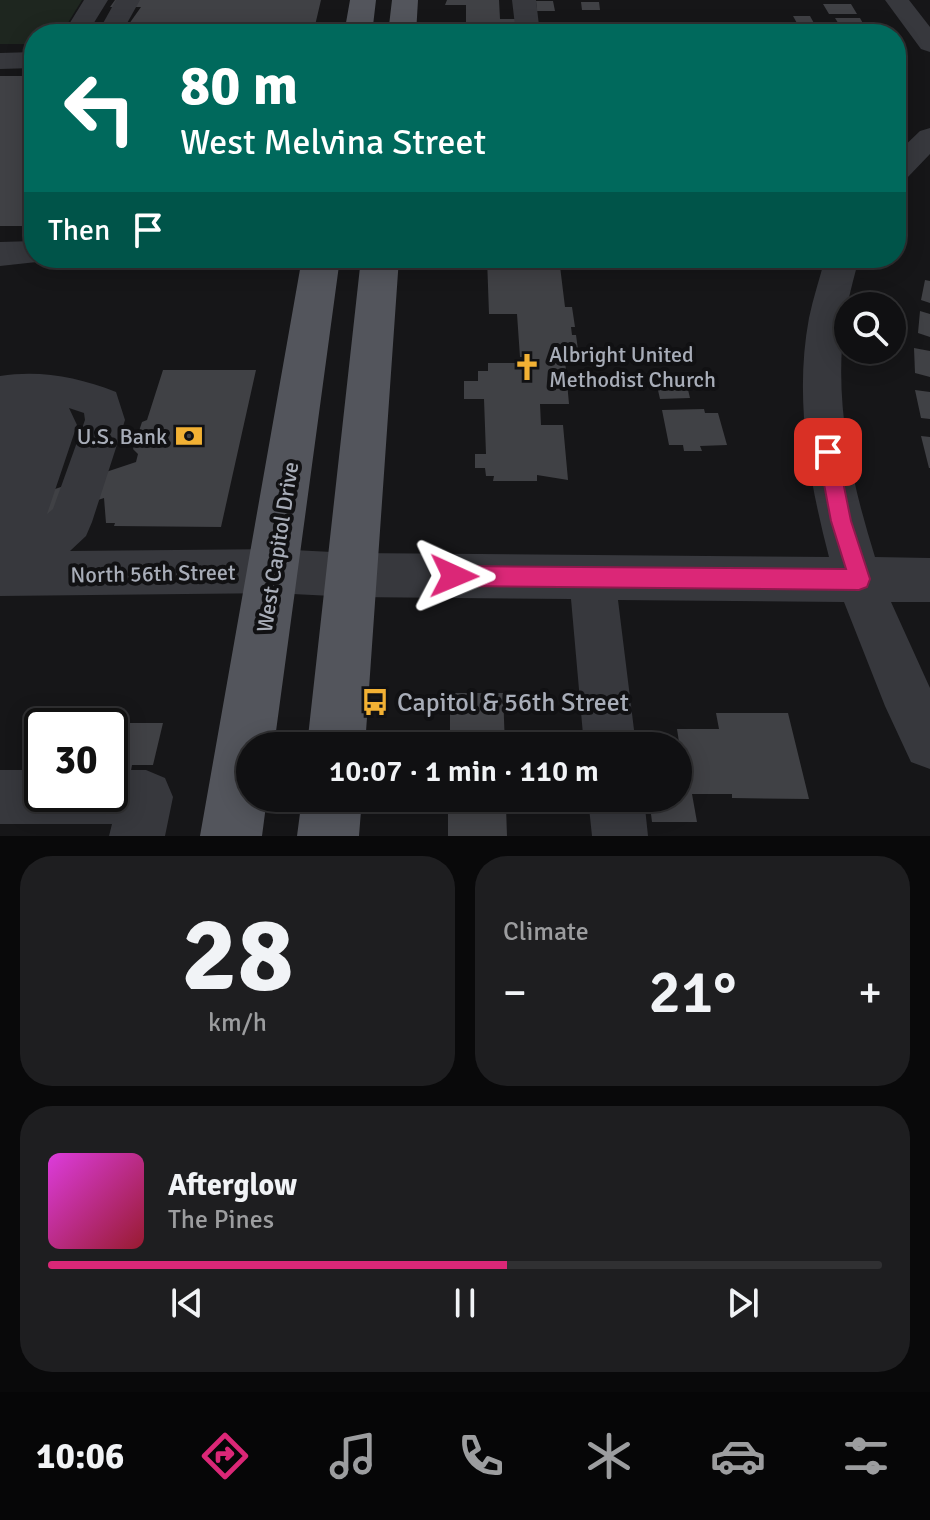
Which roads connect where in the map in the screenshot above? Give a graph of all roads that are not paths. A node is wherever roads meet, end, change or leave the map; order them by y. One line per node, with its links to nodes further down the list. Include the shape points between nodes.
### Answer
1 (96, 0): 7 (street)
2 (128, 0): 8 (street)
3 (363, 0): 9 (main road)
4 (405, 0): 10 (main road)
5 (524, 0): 11 (street)
6 (897, 0): 12 (street)
7 (81, 24)
8 (115, 24)
9 (359, 24)
10 (403, 24)
11 (527, 24)
12 (930, 44)
13 (24, 60): 14 (street)
14 (0, 61)
15 (919, 140): 16 (street)
16 (906, 158)
17 (24, 253): 18 (street)
18 (0, 254)
19 (319, 268): 26 (main road, West Capitol Drive)
20 (379, 268): 28 (main road)
21 (838, 268): 30 (street, via 824,341 823,405 841,521)
22 (0, 392): 27 (street, via 75,391 102,403 105,420 70,522)
23 (0, 409): 27 (street, via 52,414 57,425)
24 (0, 434): 25 (street, via 17,442 21,455)
25 (0, 516)
26 (273, 571): 27 (street, North 56th Street); 28 (street, North 56th Street); 39 (main road, West Capitol Drive)
27 (5, 573)
28 (352, 575): 29 (street, North 56th Street); 32 (main road)
29 (592, 577): 30 (street, North 56th Street); 33 (street)
30 (859, 579): 31 (street, North 56th Street); 34 (street)
31 (930, 580)
32 (337, 732)
33 (609, 732)
34 (930, 743)
35 (0, 797): 38 (street, via 146,797)
36 (331, 812): 40 (main road)
37 (617, 812): 41 (street)
38 (137, 836)
39 (231, 836)
40 (328, 836)
41 (620, 836)

